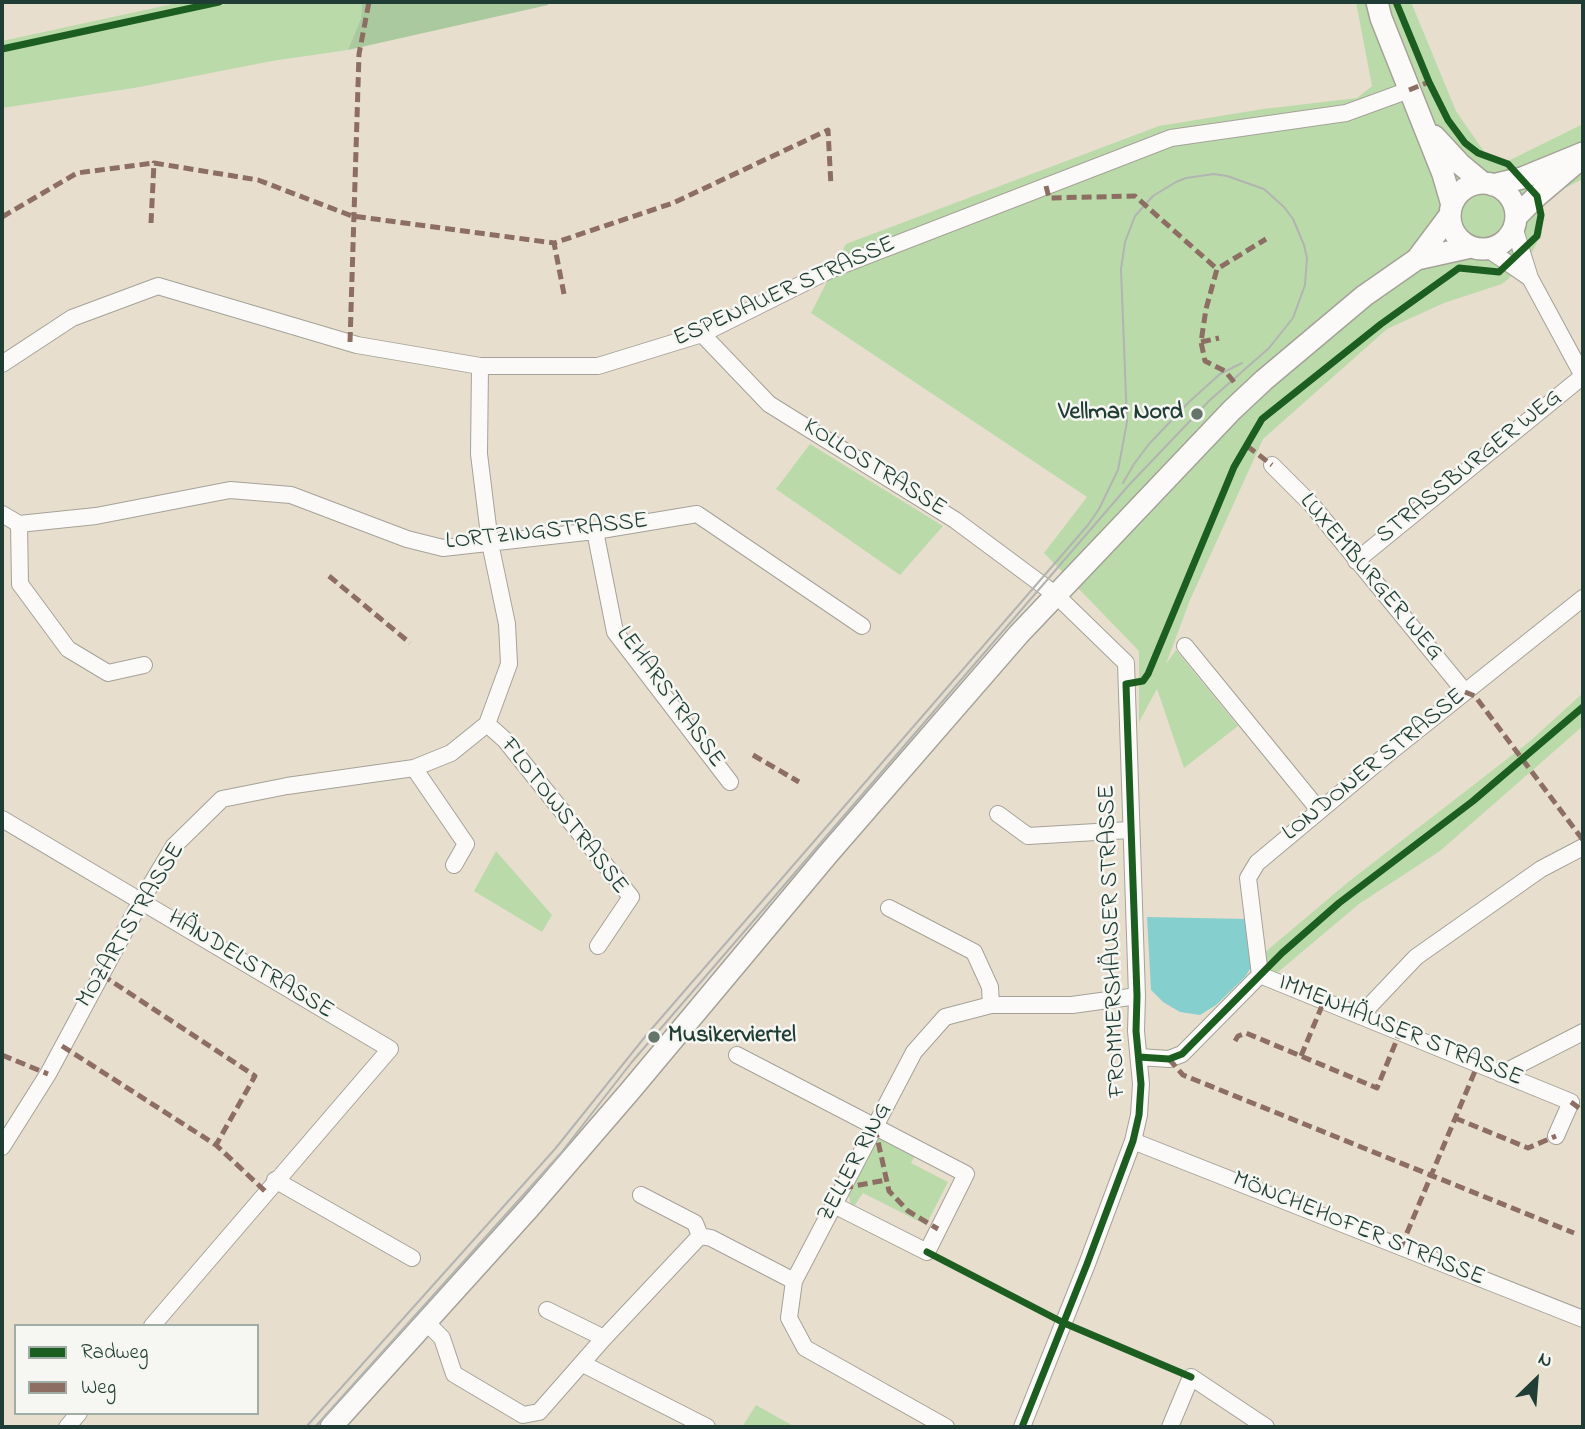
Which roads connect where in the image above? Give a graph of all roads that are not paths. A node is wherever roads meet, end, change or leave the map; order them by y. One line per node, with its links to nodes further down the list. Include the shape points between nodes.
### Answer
1 (1377, 2): 2 (main road)
2 (1409, 90): 3 (main road); 11 (street, ESPENAUER STRASSE, via 1346,113 1171,138 832,269)
3 (1425, 127): 5 (main road, via 1460,164); 6 (main road)
4 (1583, 154): 5 (main road, via 1522,178); 7 (main road)
5 (1488, 184): 6 (main road, via 1464,189); 7 (main road, via 1510,197)
6 (1451, 210): 8 (main road, via 1455,233 1462,242); 9 (main road)
7 (1515, 222): 8 (main road, via 1502,243); 10 (street)
8 (1479, 247): 9 (main road); 10 (street)
9 (1417, 259): 21 (main road, via 1364,296 1264,380)
10 (1530, 278): 14 (street)
11 (702, 334): 13 (street, ESPENAUER STRASSE, via 598,366); 21 (street, KOLLOSTRASSE, via 769,404 956,520)
12 (2, 364): 13 (street, ESPENAUER STRASSE, via 72,318 158,286 357,345)
13 (480, 366): 19 (street, via 479,454)
14 (1583, 376): 20 (street, STRASSBURGER WEG)
15 (1272, 465): 20 (street, LUXEMBURGER WEG, via 1312,505)
16 (2, 514): 17 (street)
17 (19, 524): 19 (street, LORTZINGSTRASSE, via 96,516 230,490 291,495 443,548); 25 (street, via 20,584 68,649 108,673)
18 (596, 531): 19 (street, LORTZINGSTRASSE); 23 (street, LORTZINGSTRASSE, via 697,514); 29 (street, LEHARSTRASSE, via 615,632)
19 (490, 543): 27 (street, via 507,625 509,664)
20 (1356, 561): 26 (street, LUXEMBURGER WEG)
21 (1056, 594): 33 (street, FROMMERSHÄUSER STRASSE, via 1126,663); 59 (main road)
22 (1583, 598): 26 (street, LONDONER STRASSE)
23 (862, 626)
24 (1185, 646): 30 (street)
25 (144, 665)
26 (1465, 692): 30 (street, LONDONER STRASSE)
27 (487, 724): 28 (street, MOZARTSTRASSE, via 451,753); 38 (street, FLOTOWSTRASSE, via 505,740 631,897)
28 (414, 768): 35 (street, via 466,845); 36 (street, MOZARTSTRASSE, via 222,799 174,846)
29 (730, 782)
30 (1319, 810): 39 (street, LONDONER STRASSE, via 1257,863 1248,878)
31 (998, 814): 33 (street, via 1028,836)
32 (2, 819): 36 (street, HÄNDELSTRASSE)
33 (1130, 830): 40 (street, FROMMERSHÄUSER STRASSE)
34 (1583, 846): 42 (street, via 1541,869 1416,957)
35 (454, 865)
36 (141, 901): 50 (street, MOZARTSTRASSE, via 48,1074); 51 (street, HÄNDELSTRASSE, via 390,1049)
37 (888, 908): 41 (street, via 974,952 990,987)
38 (598, 946)
39 (1261, 975): 42 (street, IMMENHÄUSER STRASSE); 45 (street, IMMENHÄUSER STRASSE, via 1182,1054 1169,1059)
40 (1137, 996): 41 (street, ZELLER RING, via 1072,1005); 45 (street, FROMMERSHÄUSER STRASSE)
41 (991, 1005): 47 (street, ZELLER RING, via 945,1017 914,1052)
42 (1360, 1016): 46 (street, IMMENHÄUSER STRASSE)
43 (1583, 1032): 46 (street)
44 (737, 1055): 47 (street)
45 (1139, 1058): 49 (street, FROMMERSHÄUSER STRASSE, via 1139,1115)
46 (1502, 1074): 48 (street, IMMENHÄUSER STRASSE, via 1571,1102)
47 (875, 1128): 53 (street, ZELLER RING); 53 (street, via 966,1174 927,1252)
48 (1556, 1136)
49 (1133, 1141): 58 (street, MÖNCHEHOFER STRASSE); 66 (street, FROMMERSHÄUSER STRASSE)
50 (2, 1147)
51 (275, 1180): 55 (street); 60 (street)
52 (641, 1195): 54 (street, via 695,1223)
53 (834, 1205): 56 (street, ZELLER RING)
54 (700, 1236): 56 (street); 61 (street)
55 (412, 1258)
56 (794, 1281): 65 (street, ZELLER RING, via 789,1318 805,1348)
57 (547, 1310): 61 (street)
58 (1583, 1319)
59 (426, 1322): 62 (street, via 442,1338 454,1374 523,1415 539,1412); 63 (main road)
60 (154, 1324)
61 (604, 1338): 62 (street)
62 (583, 1364): 64 (street)
63 (331, 1427)
64 (707, 1427)
65 (946, 1427)
66 (1022, 1427)
67 (1170, 1427): 68 (street, via 1191,1377)
68 (1266, 1427)

